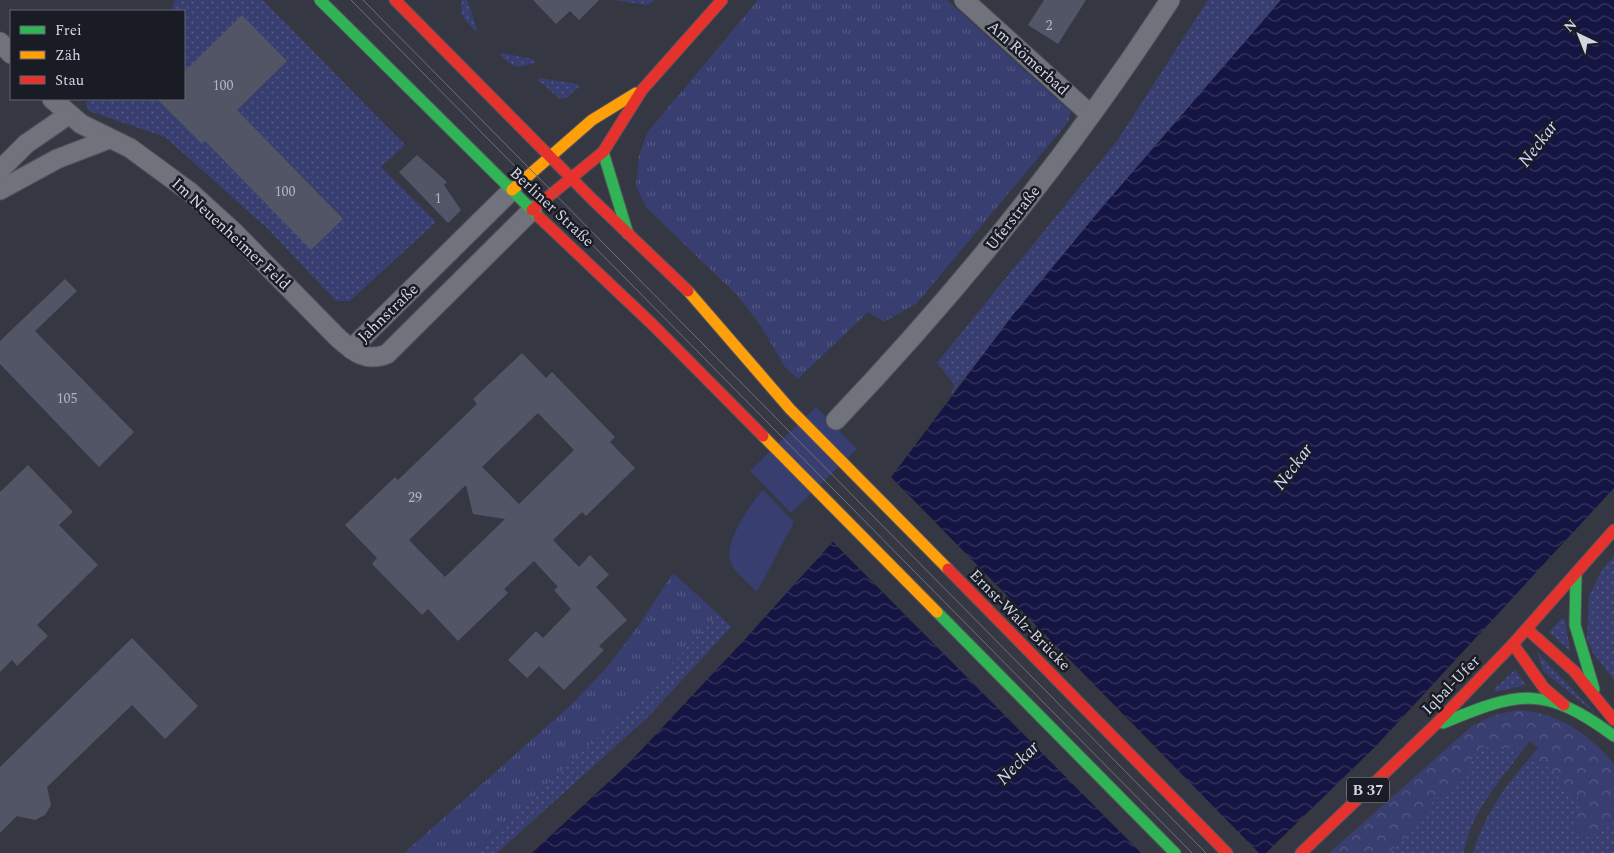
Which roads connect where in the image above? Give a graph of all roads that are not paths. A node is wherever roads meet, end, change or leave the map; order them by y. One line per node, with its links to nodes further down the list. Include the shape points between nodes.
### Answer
1 (320, 0): 18 (main road, Berliner Straße)
2 (395, 0): 14 (main road, Berliner Straße)
3 (722, 0): 8 (main road, Jahnstraße)
4 (964, 0): 11 (street, Am Römerbad)
5 (1170, 0): 11 (street, Uferstraße)
6 (0, 42): 7 (street)
7 (10, 53)
8 (642, 90): 13 (main road, Jahnstraße); 14 (main road, Jahnstraße, via 592,120)
9 (53, 100): 10 (street, Im Neuenheimer Feld)
10 (68, 114): 12 (street, Im Neuenheimer Feld); 15 (street, via 26,144)
11 (1091, 115): 23 (street, Uferstraße, via 1024,205 947,299)
12 (109, 139): 17 (street, via 56,159); 21 (street, Im Neuenheimer Feld, via 130,148 190,192)
13 (603, 152): 16 (main road, Jahnstraße); 20 (main road)
14 (550, 157): 16 (main road, Berliner Straße); 18 (main road, Jahnstraße)
15 (0, 170)
16 (571, 178): 19 (main road, Jahnstraße); 20 (main road, Berliner Straße)
17 (0, 190)
18 (512, 190): 19 (main road, Berliner Straße); 21 (street, Jahnstraße)
19 (532, 210): 21 (street, Jahnstraße, via 387,354 376,358); 33 (main road, Berliner Straße, via 764,435)
20 (628, 234): 22 (main road, Berliner Straße, via 689,292)
21 (351, 350)
22 (790, 409): 34 (main road, Ernst-Walz-Brücke)
23 (836, 420)
24 (1614, 530): 25 (main road, Iqbal-Ufer / B 37)
25 (1576, 574): 26 (main road, Iqbal-Ufer / B 37); 28 (main road, via 1575,625)
26 (1527, 629): 27 (main road, Iqbal-Ufer / B 37); 28 (main road)
27 (1513, 644): 29 (main road, via 1544,688); 31 (main road, Iqbal-Ufer / B 37)
28 (1596, 694): 30 (main road)
29 (1564, 705): 31 (main road, via 1531,698 1509,699); 32 (main road)
30 (1614, 720)
31 (1434, 726): 35 (main road, Iqbal-Ufer / B 37)
32 (1614, 736)
33 (1175, 853)
34 (1227, 853)
35 (1301, 853)

